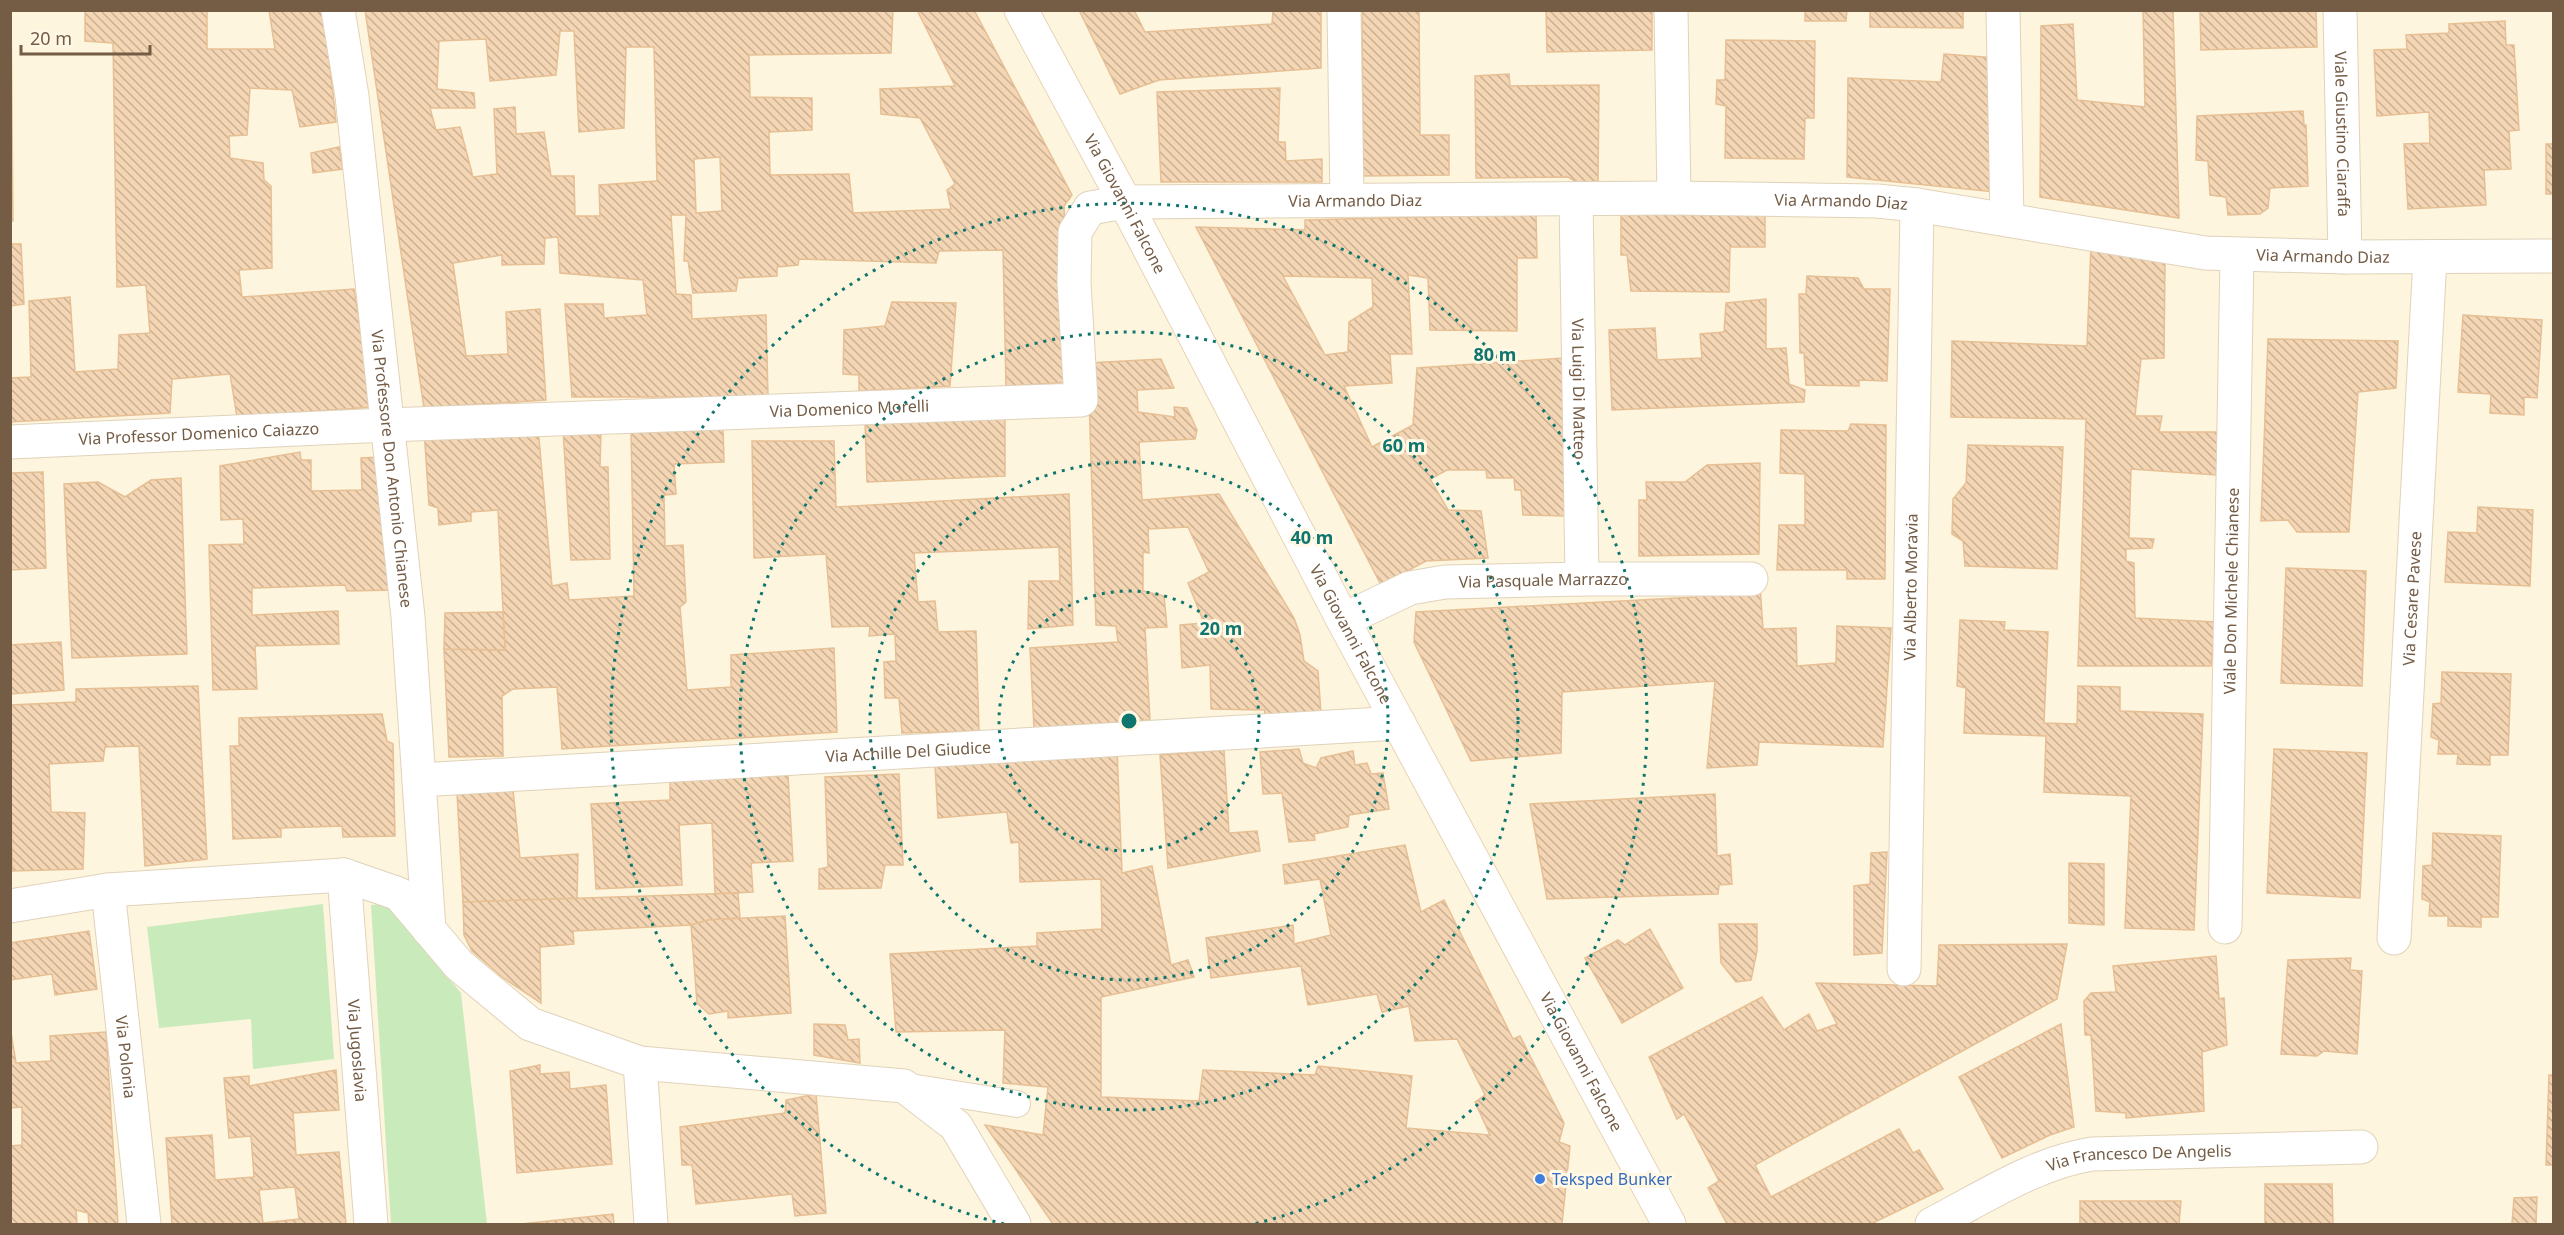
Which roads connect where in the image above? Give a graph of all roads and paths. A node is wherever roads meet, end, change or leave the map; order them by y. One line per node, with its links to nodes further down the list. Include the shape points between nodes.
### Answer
1 (338, 10): 17 (street, Via Professore Don Antonio Chianese, via 352,96)
2 (1021, 10): 10 (street, Via Giovanni Falcone)
3 (1344, 10): 8 (street)
4 (1671, 10): 7 (street)
5 (2003, 10): 12 (street)
6 (2340, 10): 15 (street, Viale Giustino Ciaraffa)
7 (1674, 198): 9 (street, Via Armando Diaz); 11 (street, Via Armando Diaz)
8 (1347, 199): 9 (street, Via Armando Diaz); 10 (street, Via Armando Diaz)
9 (1576, 199): 19 (street, Via Luigi Di Matteo)
10 (1125, 202): 17 (street, Via Domenico Morelli, via 1090,208 1075,232 1081,400); 21 (street, Via Giovanni Falcone)
11 (1917, 205): 12 (street, Via Armando Diaz); 30 (street, Via Alberto Moravia)
12 (2007, 220): 13 (street, Via Armando Diaz, via 2169,248)
13 (2237, 255): 15 (street, Via Armando Diaz); 27 (street, Viale Don Michele Chianese)
14 (2553, 256): 16 (street, Via Armando Diaz)
15 (2344, 257): 16 (street, Via Armando Diaz)
16 (2430, 257): 29 (street, Via Cesare Pavese)
17 (387, 425): 18 (street, Via Professor Domenico Caiazzo); 23 (street, Via Professore Don Antonio Chianese, via 408,617)
18 (10, 442)
19 (1582, 579): 20 (street, Via Pasquale Marrazzo); 21 (street, Via Pasquale Marrazzo, via 1445,582 1410,588)
20 (1751, 579)
21 (1343, 620): 22 (street, Via Giovanni Falcone)
22 (1399, 723): 23 (street, Via Achille Del Giudice); 39 (street, Via Giovanni Falcone)
23 (419, 780): 28 (street, Via Professore Don Antonio Chianese)
24 (344, 875): 25 (street); 28 (street, via 399,894); 36 (street, Via Jugoslavia)
25 (108, 891): 26 (street); 35 (street, Via Polonia)
26 (10, 906)
27 (2225, 927)
28 (429, 930): 31 (street, via 459,965 530,1024)
29 (2394, 938)
30 (1904, 969)
31 (640, 1063): 32 (street); 37 (street)
32 (904, 1086): 33 (lane); 38 (street, via 956,1126)
33 (1017, 1104)
34 (2361, 1147): 40 (street, Via Francesco De Angelis, via 2092,1154 2067,1158)
35 (144, 1224)
36 (371, 1224)
37 (651, 1224)
38 (1014, 1224)
39 (1669, 1224)
40 (1932, 1224)

